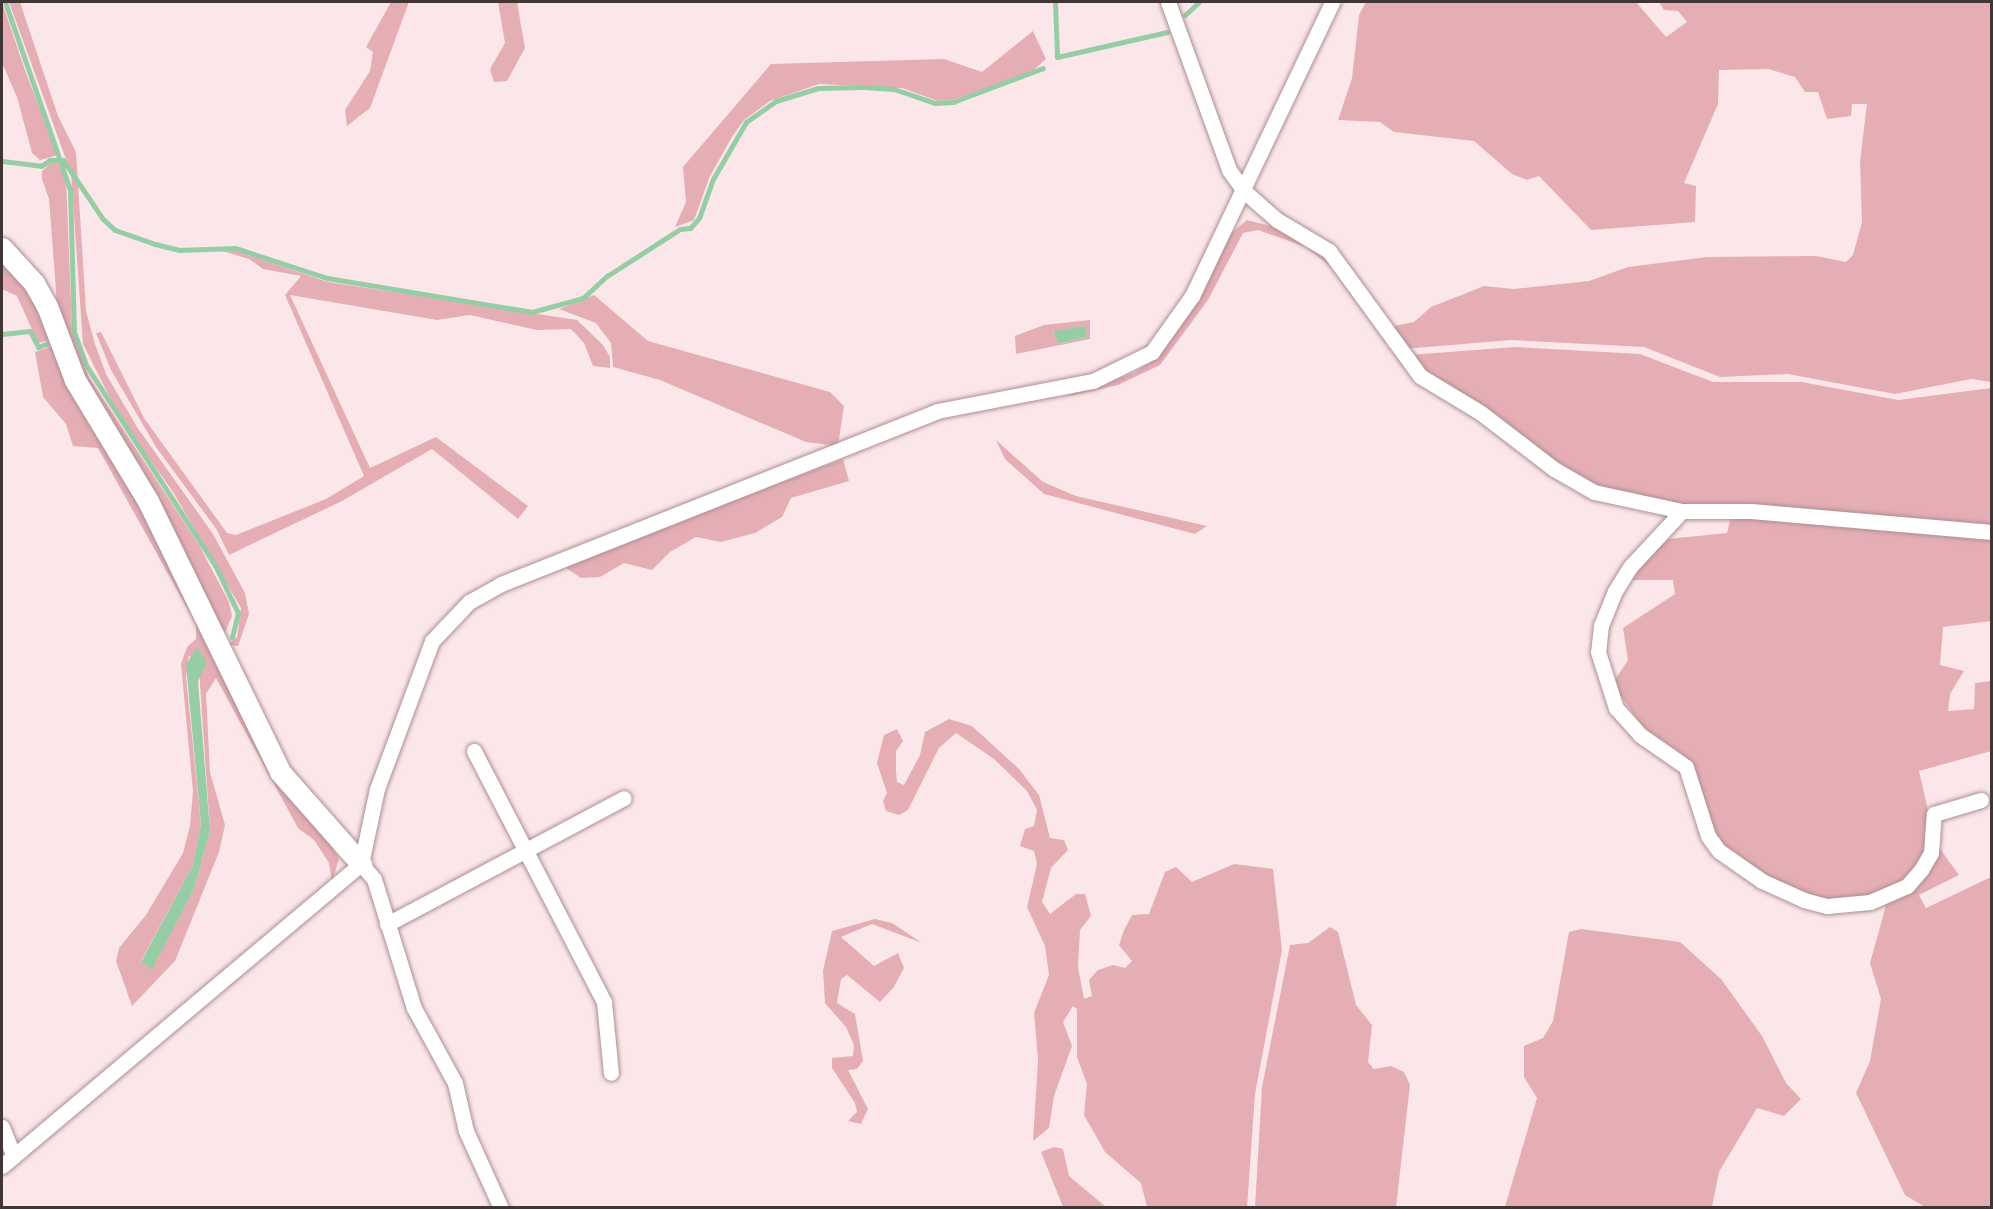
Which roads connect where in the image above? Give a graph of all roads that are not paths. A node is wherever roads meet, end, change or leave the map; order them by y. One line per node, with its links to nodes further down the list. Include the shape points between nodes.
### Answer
1 (1168, 2): 3 (street, via 1229,170)
2 (1332, 2): 3 (street)
3 (1245, 192): 5 (street, via 1277,220 1329,251 1420,376 1594,492); 11 (street, via 1170,333 1152,352 1122,370 1040,393 937,411 501,584 469,602 432,641 377,789)
4 (2, 248): 11 (street, via 34,283 47,306 75,381 148,501 279,772)
5 (1682, 511): 6 (street, via 1751,511); 9 (street, via 1630,567 1601,625 1598,652 1616,708 1640,735 1686,767 1708,836 1719,851 1762,881 1804,900 1827,906 1870,903 1907,886 1921,870 1931,853 1934,813)
6 (1992, 532)
7 (474, 751): 10 (street)
8 (624, 798): 10 (street)
9 (1981, 800)
10 (524, 853): 12 (street); 13 (street, via 604,1002)
11 (361, 864): 12 (street, via 374,879); 15 (street)
12 (387, 924): 17 (street, via 414,1008 455,1083 466,1131)
13 (611, 1073)
14 (2, 1127): 15 (street)
15 (15, 1156): 16 (street)
16 (2, 1166)
17 (501, 1208)

